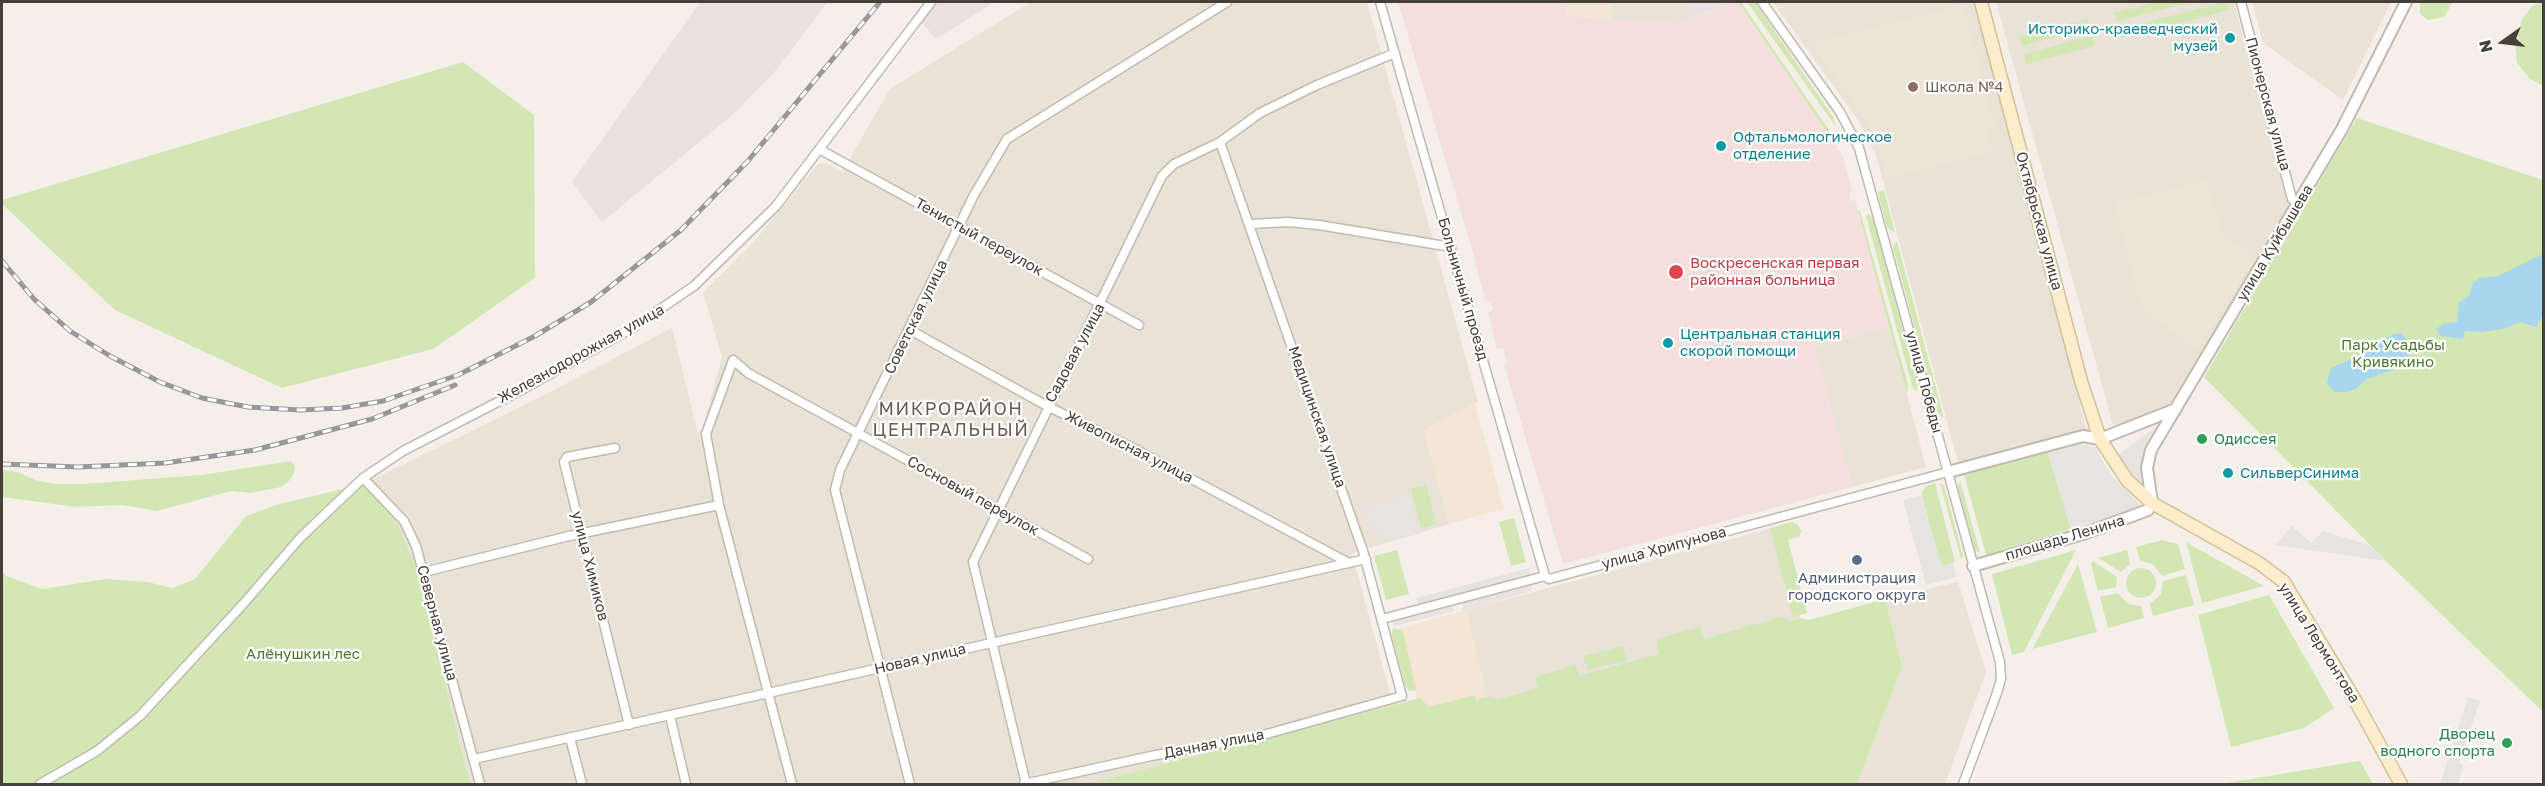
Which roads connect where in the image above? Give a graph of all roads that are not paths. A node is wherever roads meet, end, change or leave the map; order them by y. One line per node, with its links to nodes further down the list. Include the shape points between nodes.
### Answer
1 (931, 2): 10 (street, Железнодорожная улица)
2 (1227, 2): 13 (street, Советская улица, via 1007,139)
3 (1380, 2): 8 (street, Больничный проезд)
4 (1762, 2): 23 (street, улица Победы, via 1840,112 1859,148)
5 (1981, 2): 21 (main road, Октябрьская улица, via 2075,359)
6 (2241, 2): 11 (street, Пионерская улица, via 2292,199)
7 (2406, 2): 11 (street, улица Куйбышева)
8 (1395, 53): 9 (street, Садовая улица, via 1260,113); 14 (street, Больничный проезд)
9 (1220, 142): 12 (street, Медицинская улица); 15 (street, Садовая улица, via 1174,164 1162,176)
10 (819, 149): 13 (street, Тенистый переулок); 24 (street, Железнодорожная улица, via 757,226 702,280 666,307 535,382 402,451)
11 (2299, 204): 19 (street, улица Куйбышева)
12 (1251, 224): 14 (street, via 1319,225); 30 (street, Медицинская улица)
13 (959, 227): 15 (street, Тенистый переулок); 17 (street, Советская улица)
14 (1451, 247): 34 (street, Больничный проезд)
15 (1101, 303): 16 (street, Тенистый переулок); 18 (street, Садовая улица)
16 (1139, 325)
17 (910, 330): 18 (street, Живописная улица); 20 (street, Советская улица)
18 (1047, 406): 27 (street, Садовая улица); 31 (street, Живописная улица)
19 (2176, 409): 21 (street); 25 (street, улица Куйбышева, via 2147,460)
20 (858, 432): 26 (street, Сосновый переулок, via 748,373 733,360 706,434); 27 (street, Сосновый переулок); 37 (street, Советская улица, via 835,490)
21 (2100, 439): 23 (street, via 2083,436); 25 (main road, улица Лермонтова, via 2127,480)
22 (615, 448): 28 (street, улица Химиков, via 567,457 564,462)
23 (1948, 472): 32 (street, улица Победы); 34 (street, улица Хрипунова, via 1549,579)
24 (363, 478): 33 (street, Северная улица, via 404,521); 44 (street, Железнодорожная улица, via 300,538 133,722 98,751)
25 (2152, 503): 32 (street, площадь Ленина, via 2146,513); 52 (main road, улица Лермонтова, via 2259,563 2284,582)
26 (719, 505): 28 (street); 38 (street)
27 (997, 509): 29 (street, Сосновый переулок); 36 (street, Садовая улица, via 973,562)
28 (582, 534): 33 (street); 41 (street, улица Химиков)
29 (1088, 559)
30 (1366, 560): 31 (street, Новая улица); 35 (street, Медицинская улица)
31 (1349, 563): 36 (street, Новая улица)
32 (1973, 566): 51 (street, улица Победы, via 2000,662 2001,679)
33 (424, 572): 43 (street, Северная улица)
34 (1545, 576): 35 (street, улица Хрипунова)
35 (1382, 619): 39 (street, Медицинская улица)
36 (992, 643): 37 (street, Новая улица); 50 (street, Садовая улица)
37 (880, 668): 38 (street, Новая улица); 49 (street, Советская улица)
38 (768, 693): 40 (street, Новая улица); 48 (street)
39 (1402, 696): 50 (street, Дачная улица, via 1256,737)
40 (670, 716): 41 (street, Новая улица); 47 (street)
41 (630, 724): 42 (street, Новая улица)
42 (570, 738): 43 (street, Новая улица); 46 (street)
43 (474, 759): 45 (street, Северная улица)
44 (40, 784)
45 (480, 784)
46 (582, 784)
47 (686, 784)
48 (792, 784)
49 (910, 784)
50 (1025, 784)
51 (1963, 784)
52 (2401, 784)

